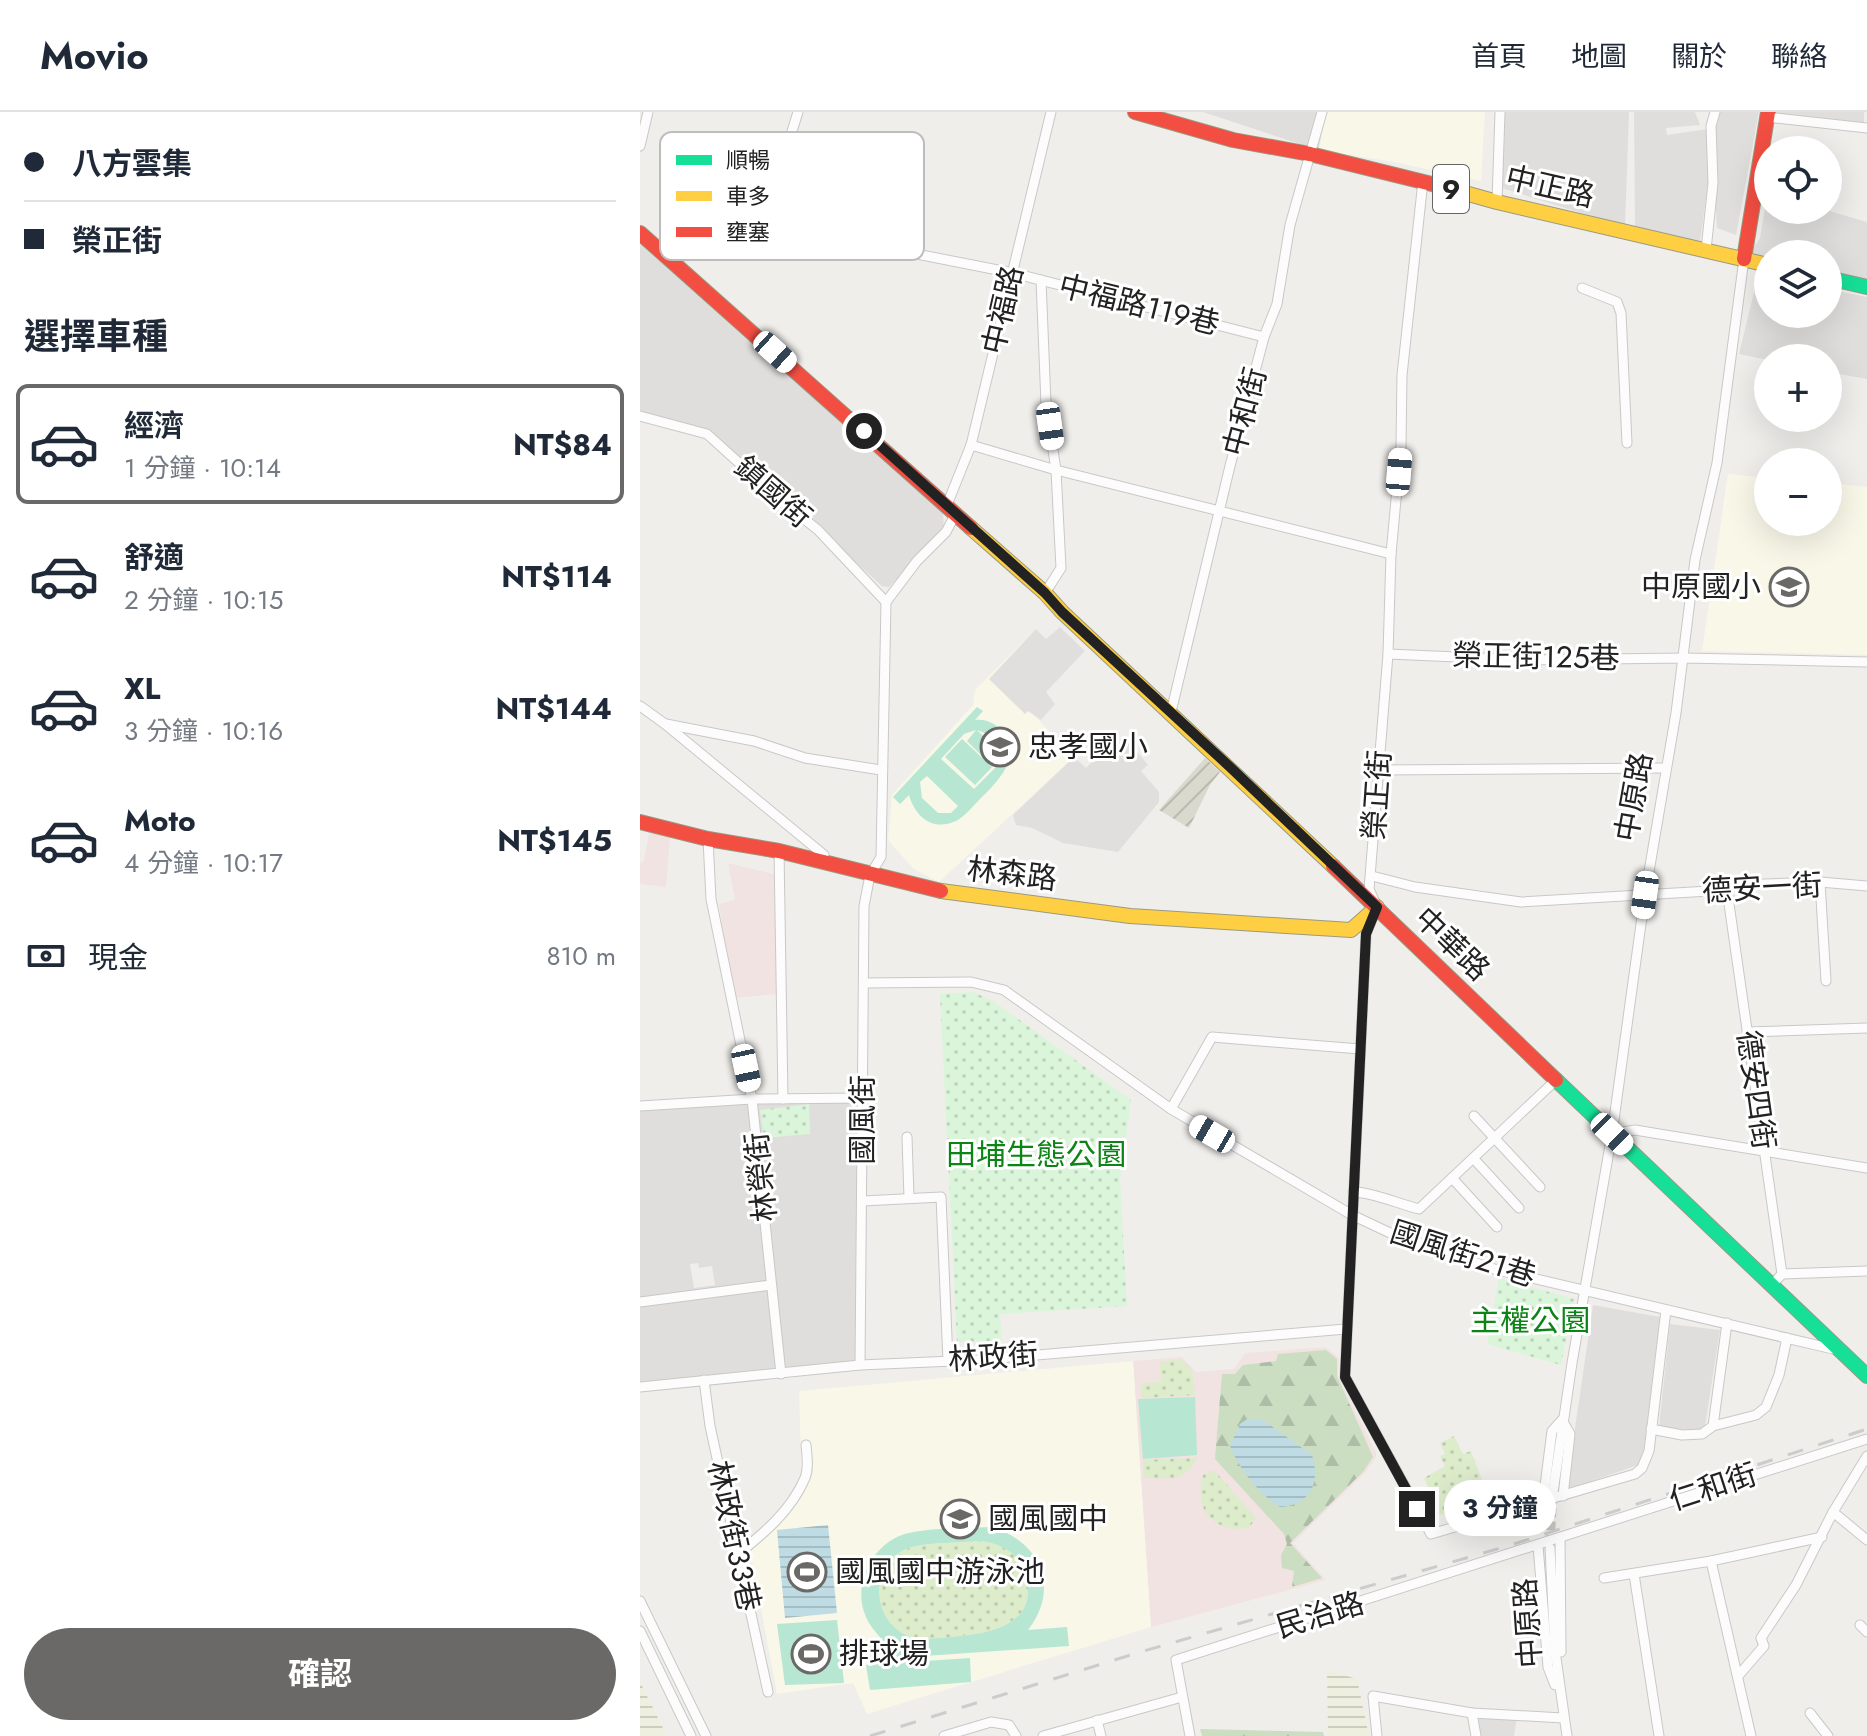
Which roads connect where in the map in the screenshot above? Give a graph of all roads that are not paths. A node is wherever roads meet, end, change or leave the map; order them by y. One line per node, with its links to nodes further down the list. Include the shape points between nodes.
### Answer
1 (648, 112): 11 (street)
2 (798, 112): 10 (street, 中福路119巷)
3 (1051, 112): 22 (street, 中福路)
4 (1135, 112): 12 (main road, 中正路 / 9, via 1233,140)
5 (1322, 112): 12 (street, 中和街)
6 (1500, 112): 14 (street)
7 (1715, 112): 16 (street)
8 (1768, 114): 9 (street); 19 (main road, 中原路)
9 (1867, 128)
10 (792, 132)
11 (640, 146)
12 (1310, 154): 13 (main road, 中正路 / 9); 27 (street, 中和街, via 1290,225 1277,304)
13 (1423, 181): 14 (main road, 中正路 / 9); 34 (street, 榮正街, via 1402,375)
14 (1497, 202): 16 (main road, 中正路 / 9)
15 (640, 233): 17 (main road, 中華路)
16 (1706, 250): 19 (main road, 中正路 / 9)
17 (660, 251)
18 (924, 255): 22 (street, 中福路119巷)
19 (1744, 259): 21 (main road, 中正路 / 9); 38 (street, 中原路)
20 (671, 260): 32 (main road, 中華路)
21 (1754, 262)
22 (1013, 273): 23 (street, 中福路119巷); 30 (street, 中福路)
23 (1041, 280): 27 (street, 中福路119巷); 31 (street, via 1046,404)
24 (1842, 281): 25 (main road)
25 (1867, 287)
26 (1582, 288): 29 (street, via 1617,302 1621,313)
27 (1264, 337): 33 (street, 中和街)
28 (640, 416): 36 (street, 鎮國街, via 707,434 818,530)
29 (1627, 443)
30 (971, 445): 31 (street); 32 (street, 中福路)
31 (1056, 470): 33 (street); 35 (street, via 1061,568)
32 (952, 509): 35 (main road, 中華路); 36 (street, via 946,532)
33 (1220, 511): 34 (street); 41 (street, 中和街)
34 (1391, 554): 37 (street, 榮正街)
35 (1045, 593): 41 (main road, 中華路)
36 (886, 602): 44 (street)
37 (1388, 654): 38 (street, 榮正街125巷, via 1525,660); 45 (street, 榮正街)
38 (1684, 658): 39 (street, 榮正街125巷); 43 (street, 中原路)
39 (1867, 662)
40 (640, 706): 42 (street)
41 (1171, 712): 56 (main road, 中華路)
42 (665, 724): 44 (street, via 754,741 805,758); 49 (street, via 824,855)
43 (1665, 768): 45 (street); 55 (street, 中原路)
44 (881, 770): 50 (street, via 881,857)
45 (1379, 770): 51 (street, 榮正街)
46 (640, 822): 47 (main road, 林森路)
47 (708, 839): 48 (main road, 林森路); 64 (street, 林榮街, via 711,899)
48 (779, 851): 49 (main road, 林森路); 65 (street)
49 (825, 864): 50 (main road, 林森路)
50 (870, 875): 56 (main road, 林森路, via 925,889 1187,920 1351,930); 58 (street, 國風街, via 864,906)
51 (1372, 876): 55 (street, 德安一街, via 1521,902); 56 (street, 榮正街, via 1369,889)
52 (1820, 882): 53 (street, 德安一街); 54 (street, 德安一街, via 1735,885); 57 (street)
53 (1867, 886)
54 (1727, 890): 55 (street, 德安一街); 60 (street, 德安四街)
55 (1645, 895): 69 (street, 中原路)
56 (1377, 907): 61 (street, 榮正街, via 1366,934); 62 (main road, 中華路)
57 (1826, 981)
58 (864, 983): 63 (street, 國風街); 67 (street, 國風街21巷, via 971,982 1004,990)
59 (1867, 1028): 60 (street)
60 (1747, 1032): 72 (street, 德安四街)
61 (1360, 1049): 67 (street, via 1212,1037); 77 (street, 榮正街)
62 (1555, 1081): 69 (main road, 中華路); 71 (street)
63 (864, 1098): 65 (street); 79 (street, 國風街)
64 (752, 1099): 65 (street); 66 (street); 85 (street, 林榮街)
65 (783, 1099)
66 (640, 1106)
67 (1171, 1109): 81 (street, 國風街21巷)
68 (1474, 1116): 71 (street)
69 (1612, 1134): 72 (street, via 1635,1130); 84 (main road, 中華路); 86 (street, 中原路)
70 (907, 1137): 78 (street)
71 (1496, 1139): 73 (street); 76 (street)
72 (1765, 1152): 74 (street); 84 (street, 德安四街)
73 (1474, 1159): 75 (street); 80 (street)
74 (1867, 1168)
75 (1452, 1178): 77 (street, via 1419,1209); 82 (street)
76 (1540, 1187)
77 (1353, 1192): 81 (street, 榮正街)
78 (909, 1198): 79 (street); 93 (street, via 941,1197)
79 (863, 1201): 94 (street, 國風街)
80 (1519, 1208)
81 (1352, 1215): 86 (street, 國風街21巷, via 1494,1269); 90 (street, 榮正街)
82 (1497, 1227)
83 (1867, 1271): 84 (street)
84 (1777, 1280): 92 (main road, 中華路)
85 (771, 1285): 87 (street); 95 (street, 林榮街)
86 (1584, 1289): 88 (street, 國風街21巷); 99 (street, 中原路)
87 (640, 1302)
88 (1666, 1310): 89 (street, 國風街21巷); 101 (street)
89 (1727, 1323): 91 (street, 國風街21巷); 100 (street)
90 (1346, 1329): 93 (street, 林政街); 106 (street, 榮正街, via 1345,1377 1431,1534)
91 (1787, 1338): 92 (street, 國風街21巷); 100 (street, via 1766,1407 1756,1415)
92 (1837, 1350): 96 (main road, 中華路)
93 (948, 1361): 94 (street, 林政街)
94 (860, 1365): 95 (street, 林政街)
95 (781, 1374): 97 (street, 林政街)
96 (1867, 1376)
97 (704, 1380): 98 (street, 林政街); 113 (street, 林政街33巷)
98 (640, 1387)
99 (1562, 1420): 105 (street, 中原路); 106 (street, via 1552,1431)
100 (1713, 1426): 101 (street, via 1702,1434 1682,1435)
101 (1651, 1429): 105 (street, 榮正街, via 1646,1460 1635,1474)
102 (1867, 1439): 109 (street, 仁和街)
103 (806, 1445): 113 (street, via 805,1478 776,1522)
104 (1867, 1456): 107 (street)
105 (1558, 1494): 106 (street, 榮正街)
106 (1543, 1501)
107 (1833, 1512): 108 (street); 110 (street)
108 (1822, 1537): 114 (street); 119 (street, via 1761,1638 1764,1646)
109 (1560, 1538): 111 (street, 仁和街); 121 (street)
110 (1867, 1540)
111 (1538, 1546): 121 (street, via 1548,1667); 122 (street, 民治路, via 1176,1660)
112 (1550, 1548): 121 (street, 中原路)
113 (737, 1555): 120 (street, 林政街33巷)
114 (1711, 1561): 115 (street); 119 (street)
115 (1634, 1574): 116 (street); 137 (street)
116 (1604, 1578)
117 (640, 1601): 128 (street)
118 (640, 1631): 127 (street)
119 (1738, 1676): 138 (street)
120 (768, 1692)
121 (1559, 1695): 125 (street)
122 (1182, 1697): 126 (street); 133 (street, 民治路)
123 (1472, 1713): 125 (street); 134 (street, via 1373,1696); 135 (street)
124 (1810, 1713): 139 (street)
125 (1563, 1718): 136 (street)
126 (1097, 1720): 131 (street); 132 (street)
127 (691, 1736)
128 (706, 1736)
129 (944, 1736): 130 (street, via 991,1722 1009,1725)
130 (1016, 1736)
131 (1043, 1736)
132 (1101, 1736)
133 (1190, 1736)
134 (1377, 1736)
135 (1476, 1736)
136 (1567, 1736)
137 (1659, 1736)
138 (1751, 1736)
139 (1828, 1736)

